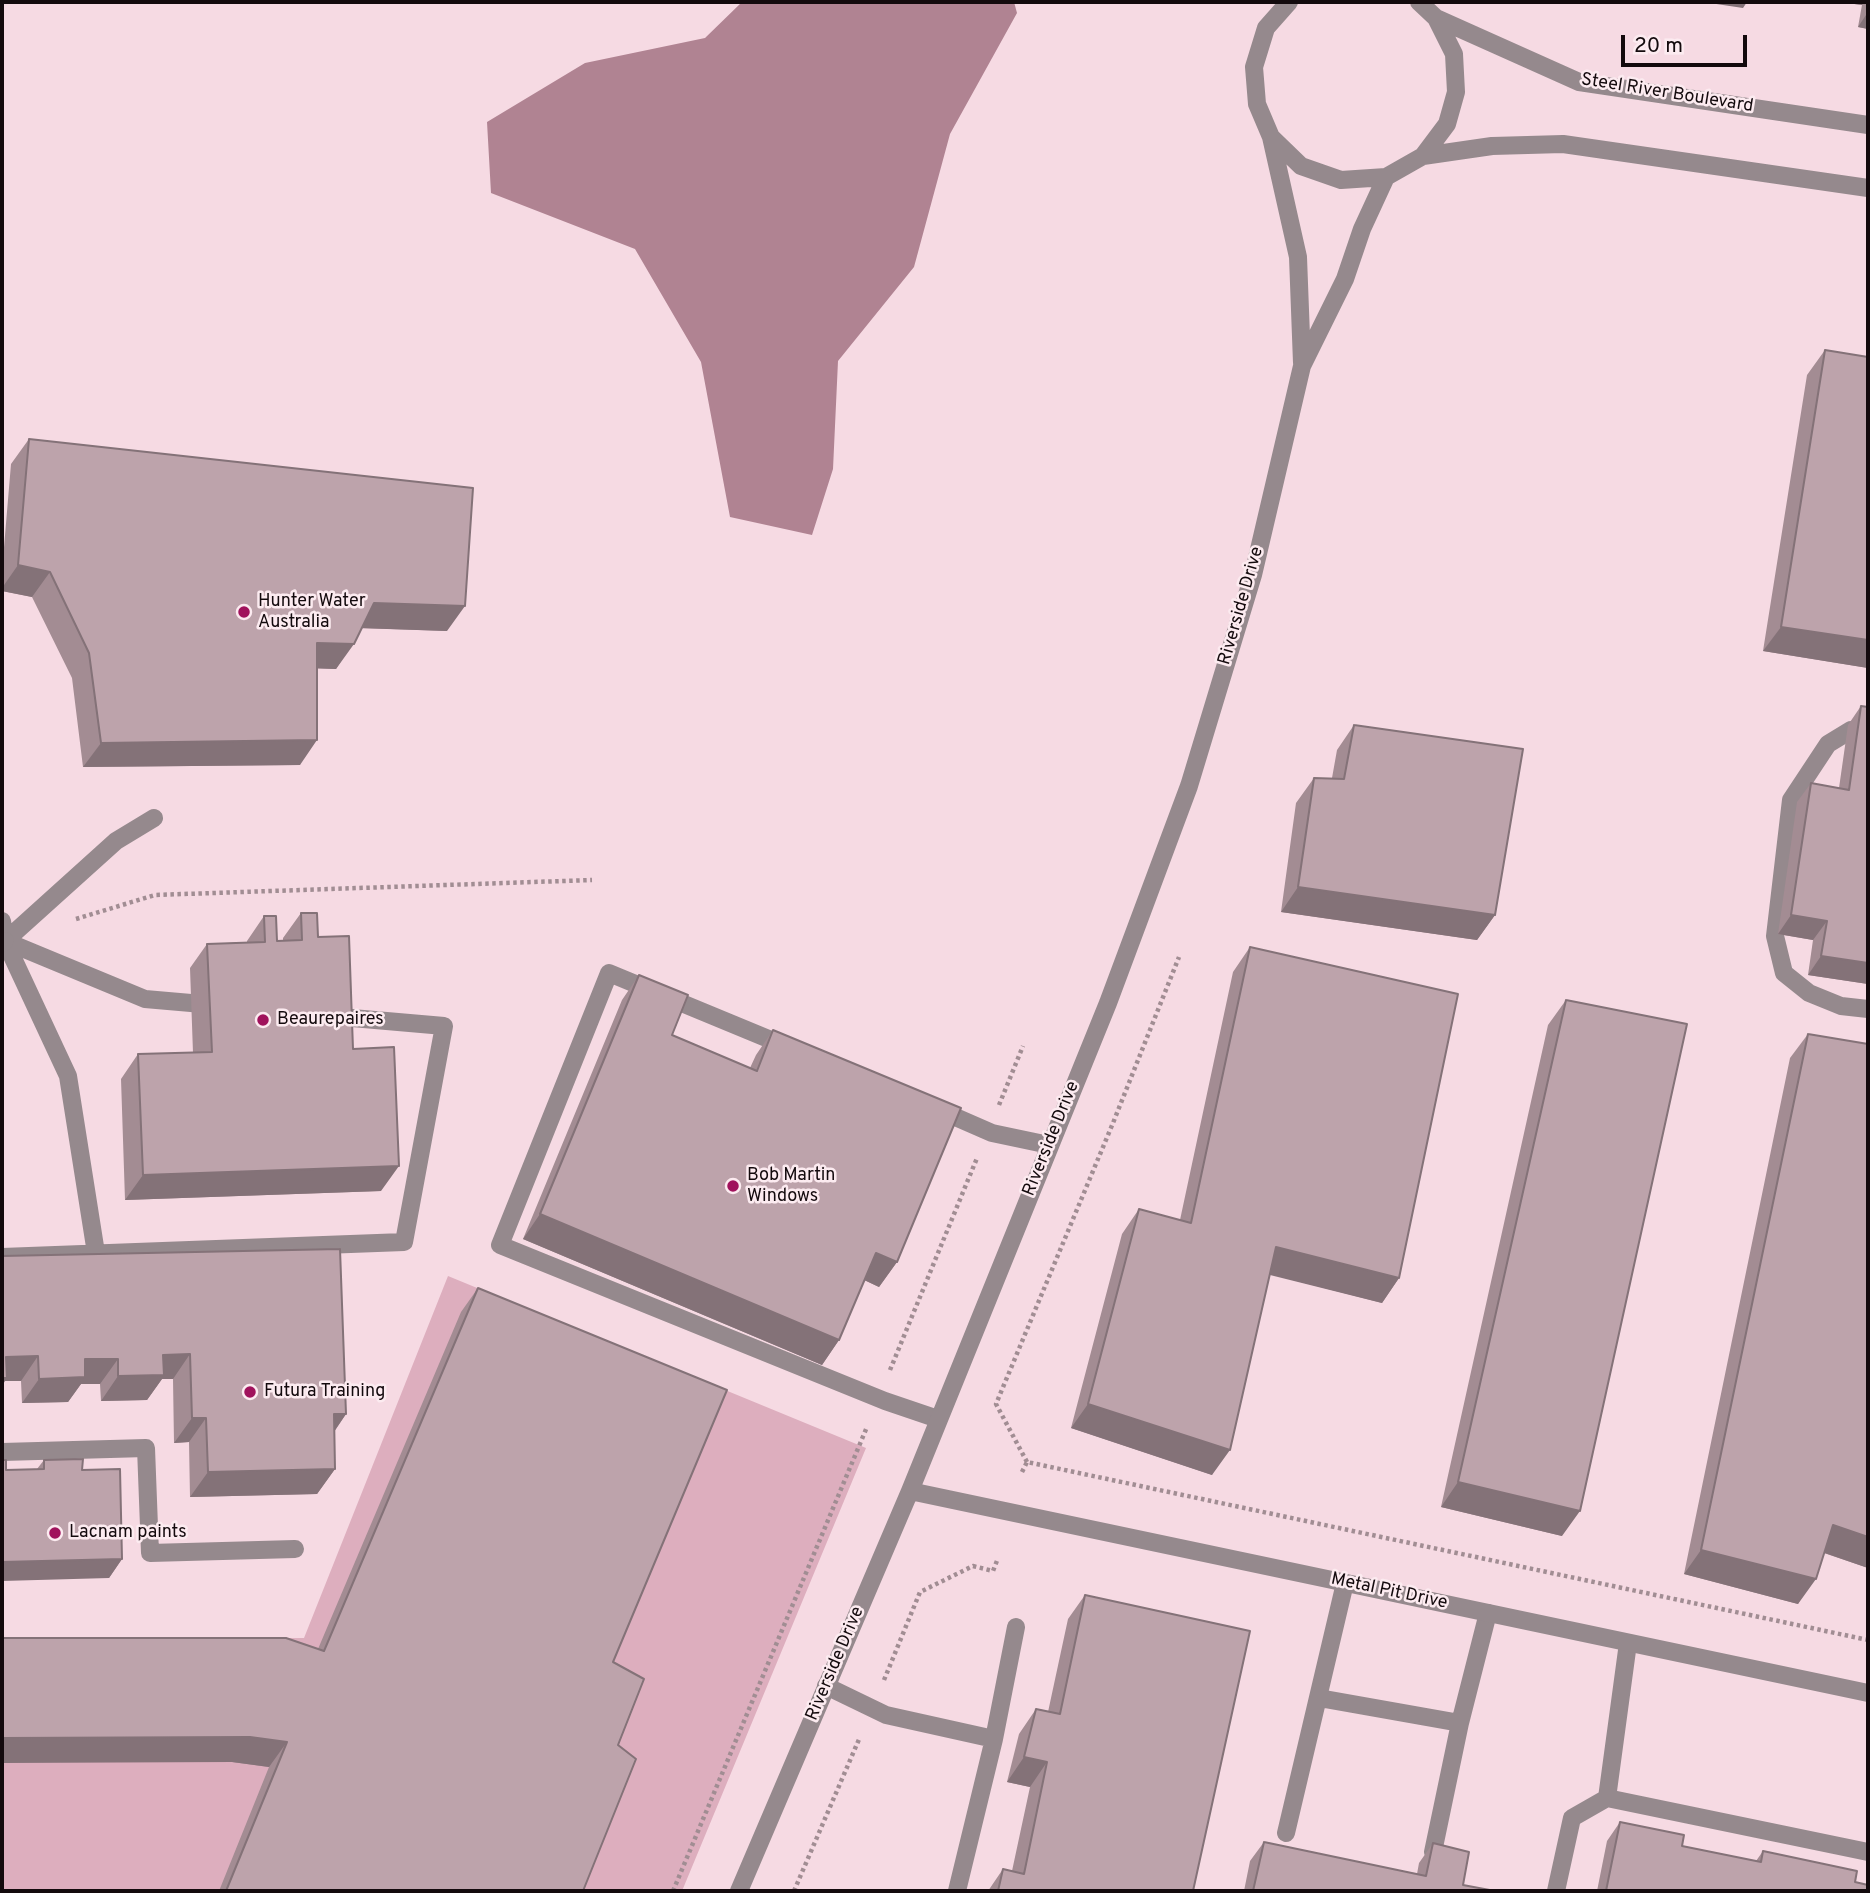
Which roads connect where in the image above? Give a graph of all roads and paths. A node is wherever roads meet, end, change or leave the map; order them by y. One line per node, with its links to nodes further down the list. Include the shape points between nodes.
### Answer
1 (1289, 2): 5 (street, via 1266,28 1254,67 1257,104)
2 (1419, 2): 3 (street)
3 (1436, 18): 4 (street, Steel River Boulevard, via 1579,82); 6 (street, via 1454,54 1456,92 1447,124)
4 (1868, 125)
5 (1271, 137): 7 (street, via 1301,166 1341,180); 9 (street, Riverside Drive, via 1298,257)
6 (1423, 156): 7 (street); 8 (street, via 1492,146 1563,144)
7 (1386, 177): 9 (street, Riverside Drive, via 1345,279)
8 (1868, 188)
9 (1302, 366): 24 (street, Riverside Drive, via 1253,575 1189,786)
10 (1868, 733): 18 (street, via 1851,730 1828,744 1791,800 1775,936 1784,973 1809,993 1841,1006)
11 (154, 818): 15 (street, via 116,841)
12 (592, 880): 14 (path, via 155,895)
13 (2, 921): 15 (street)
14 (68, 922)
15 (4, 942): 17 (street, via 145,999); 25 (street, via 68,1076)
16 (1178, 957): 30 (path, via 996,1404)
17 (226, 1006)
18 (1868, 1009)
19 (308, 1014): 25 (street, via 444,1026 404,1242)
20 (1023, 1046): 23 (path)
21 (810, 1056): 27 (street, via 609,973 500,1245)
22 (924, 1103): 23 (street)
23 (988, 1131): 24 (street); 27 (path)
24 (1049, 1145): 28 (street, Riverside Drive)
25 (96, 1253): 26 (street)
26 (2, 1257)
27 (879, 1399): 28 (street); 48 (path)
28 (938, 1419): 32 (street, Riverside Drive)
29 (2, 1452): 33 (street, via 146,1448 150,1553)
30 (1027, 1462): 31 (path); 37 (path)
31 (1022, 1472)
32 (910, 1491): 34 (street, Metal Pit Drive); 39 (street, Riverside Drive)
33 (295, 1549)
34 (1345, 1583): 35 (street, Metal Pit Drive); 41 (street)
35 (1488, 1613): 38 (street, Metal Pit Drive); 42 (street)
36 (1016, 1628): 43 (street)
37 (1868, 1640)
38 (1628, 1643): 40 (street, Metal Pit Drive); 44 (street)
39 (826, 1686): 43 (street, via 886,1715); 49 (street, Riverside Drive)
40 (1868, 1693)
41 (1319, 1698): 42 (street); 45 (street)
42 (1460, 1723): 46 (street)
43 (994, 1739): 50 (street)
44 (1607, 1798): 47 (street); 51 (street, via 1572,1818)
45 (1286, 1833)
46 (1433, 1852)
47 (1868, 1853)
48 (673, 1891)
49 (739, 1891)
50 (957, 1891)
51 (1556, 1891)

